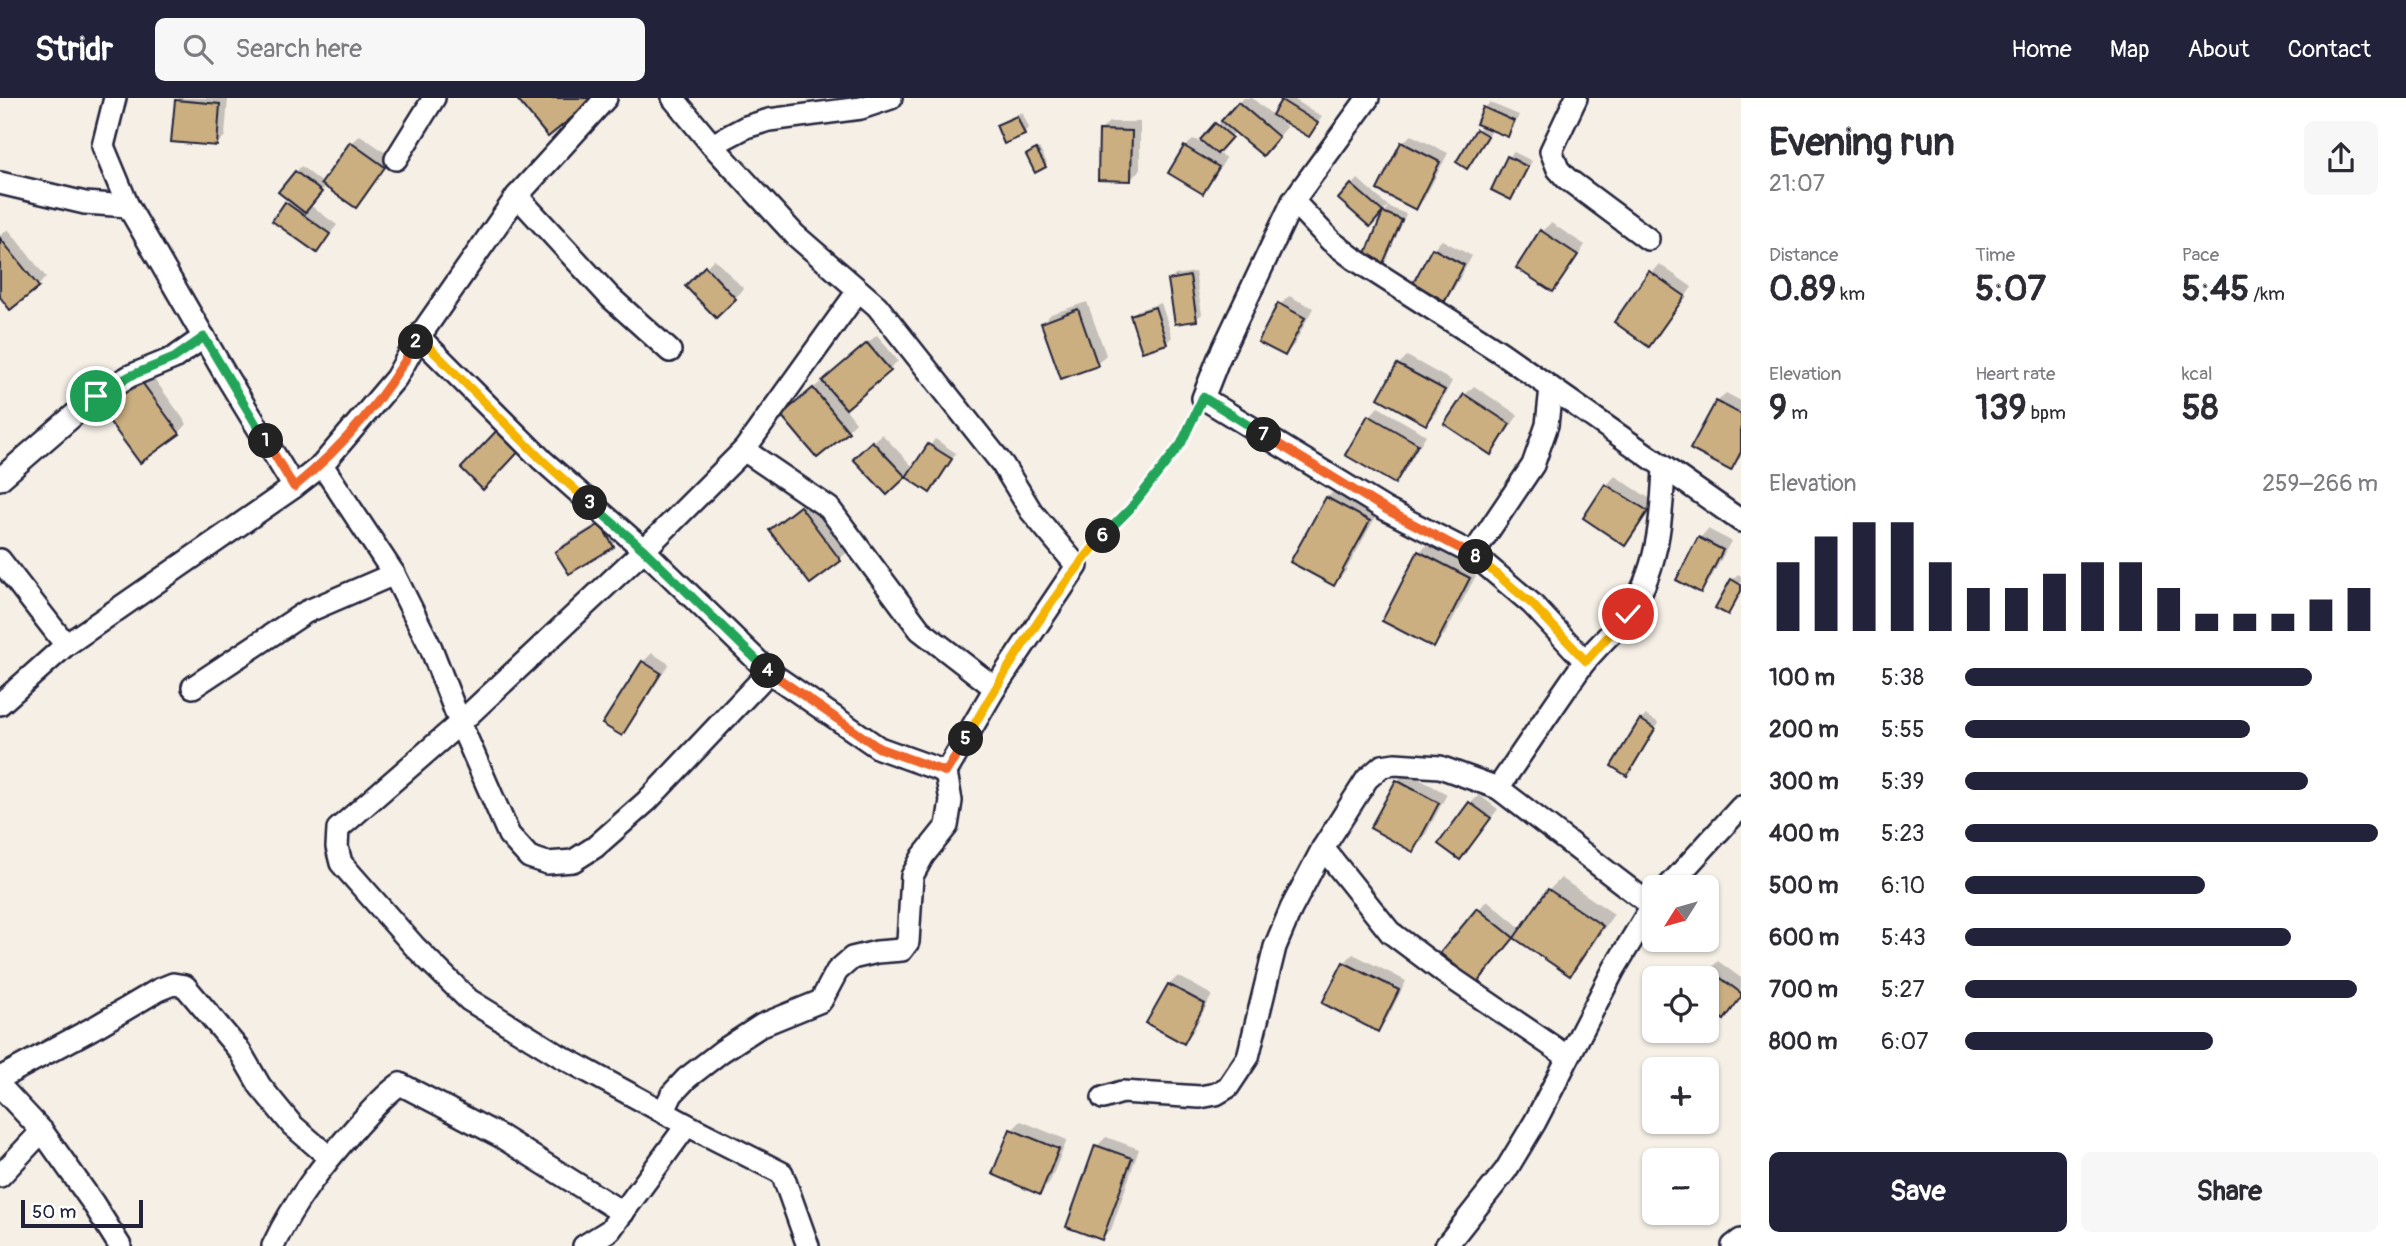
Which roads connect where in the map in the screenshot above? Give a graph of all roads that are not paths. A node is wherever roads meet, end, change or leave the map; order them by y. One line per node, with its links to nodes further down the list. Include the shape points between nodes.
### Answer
1 (115, 98): 13 (street, via 103,145)
2 (434, 98): 9 (street)
3 (606, 98): 11 (street)
4 (673, 98): 8 (street)
5 (891, 98): 8 (street, via 861,108 769,120)
6 (1368, 98): 12 (street)
7 (1576, 98): 14 (street, via 1551,151 1558,169)
8 (712, 145): 15 (street, via 795,235)
9 (396, 159)
10 (0, 183): 13 (street, via 85,203)
11 (517, 196): 17 (street); 18 (street, via 610,297)
12 (1293, 201): 19 (street, via 1353,258); 27 (street, via 1203,397 1385,509)
13 (128, 206): 16 (street)
14 (1647, 239)
15 (858, 291): 20 (street); 34 (street, via 877,306 918,355 1003,465 1031,511 1077,566)
16 (204, 337): 23 (street, via 174,358 96,396); 24 (street)
17 (419, 337): 21 (street, via 396,378); 26 (street, via 542,460)
18 (670, 351)
19 (1551, 388): 22 (street); 27 (street, via 1547,425 1533,465)
20 (744, 450): 26 (street); 34 (street, via 829,509 920,630)
21 (322, 464): 24 (street); 29 (street)
22 (1664, 467): 25 (street); 31 (street, via 1652,562 1628,614)
23 (0, 479)
24 (294, 487): 30 (street)
25 (1741, 521)
26 (644, 550): 32 (street); 36 (street)
27 (1473, 554): 31 (street, via 1532,604)
28 (0, 560): 30 (street)
29 (394, 574): 33 (street, via 306,612); 36 (street, via 431,648)
30 (66, 645): 35 (street)
31 (1586, 661): 38 (street)
32 (769, 672): 36 (street, via 647,801 572,861 547,863 529,857 509,835); 37 (street, via 879,748)
33 (193, 687)
34 (995, 688): 37 (street)
35 (0, 704)
36 (460, 723): 48 (street, via 338,830 341,863 469,1000 560,1056)
37 (946, 772): 48 (street, via 951,801 947,826 912,876 908,942 902,950 852,958 837,971 821,1001 762,1025 722,1051 687,1077)
38 (1498, 788): 40 (street, via 1440,767 1382,766 1367,779); 42 (street)
39 (1741, 807): 41 (street)
40 (1323, 848): 44 (street, via 1390,932); 47 (street, via 1290,909 1275,947 1248,1057 1228,1087 1200,1097 1122,1092)
41 (1679, 875)
42 (1642, 897)
43 (1642, 923): 44 (street)
44 (1568, 1057): 59 (street, via 1506,1170)
45 (0, 1078): 51 (street, via 158,990 173,984 185,986 239,1050 260,1086 292,1125)
46 (0, 1086): 50 (street)
47 (1103, 1098)
48 (664, 1111): 49 (street)
49 (687, 1125): 53 (street); 58 (street, via 782,1173)
50 (42, 1131): 52 (street); 55 (street)
51 (329, 1157): 53 (street, via 400,1084 500,1136); 56 (street, via 286,1217)
52 (0, 1176)
53 (623, 1213): 57 (street, via 610,1230)
54 (1741, 1240): 60 (street)
55 (120, 1246)
56 (273, 1246)
57 (584, 1246)
58 (808, 1246)
59 (1446, 1246)
60 (1732, 1246)

